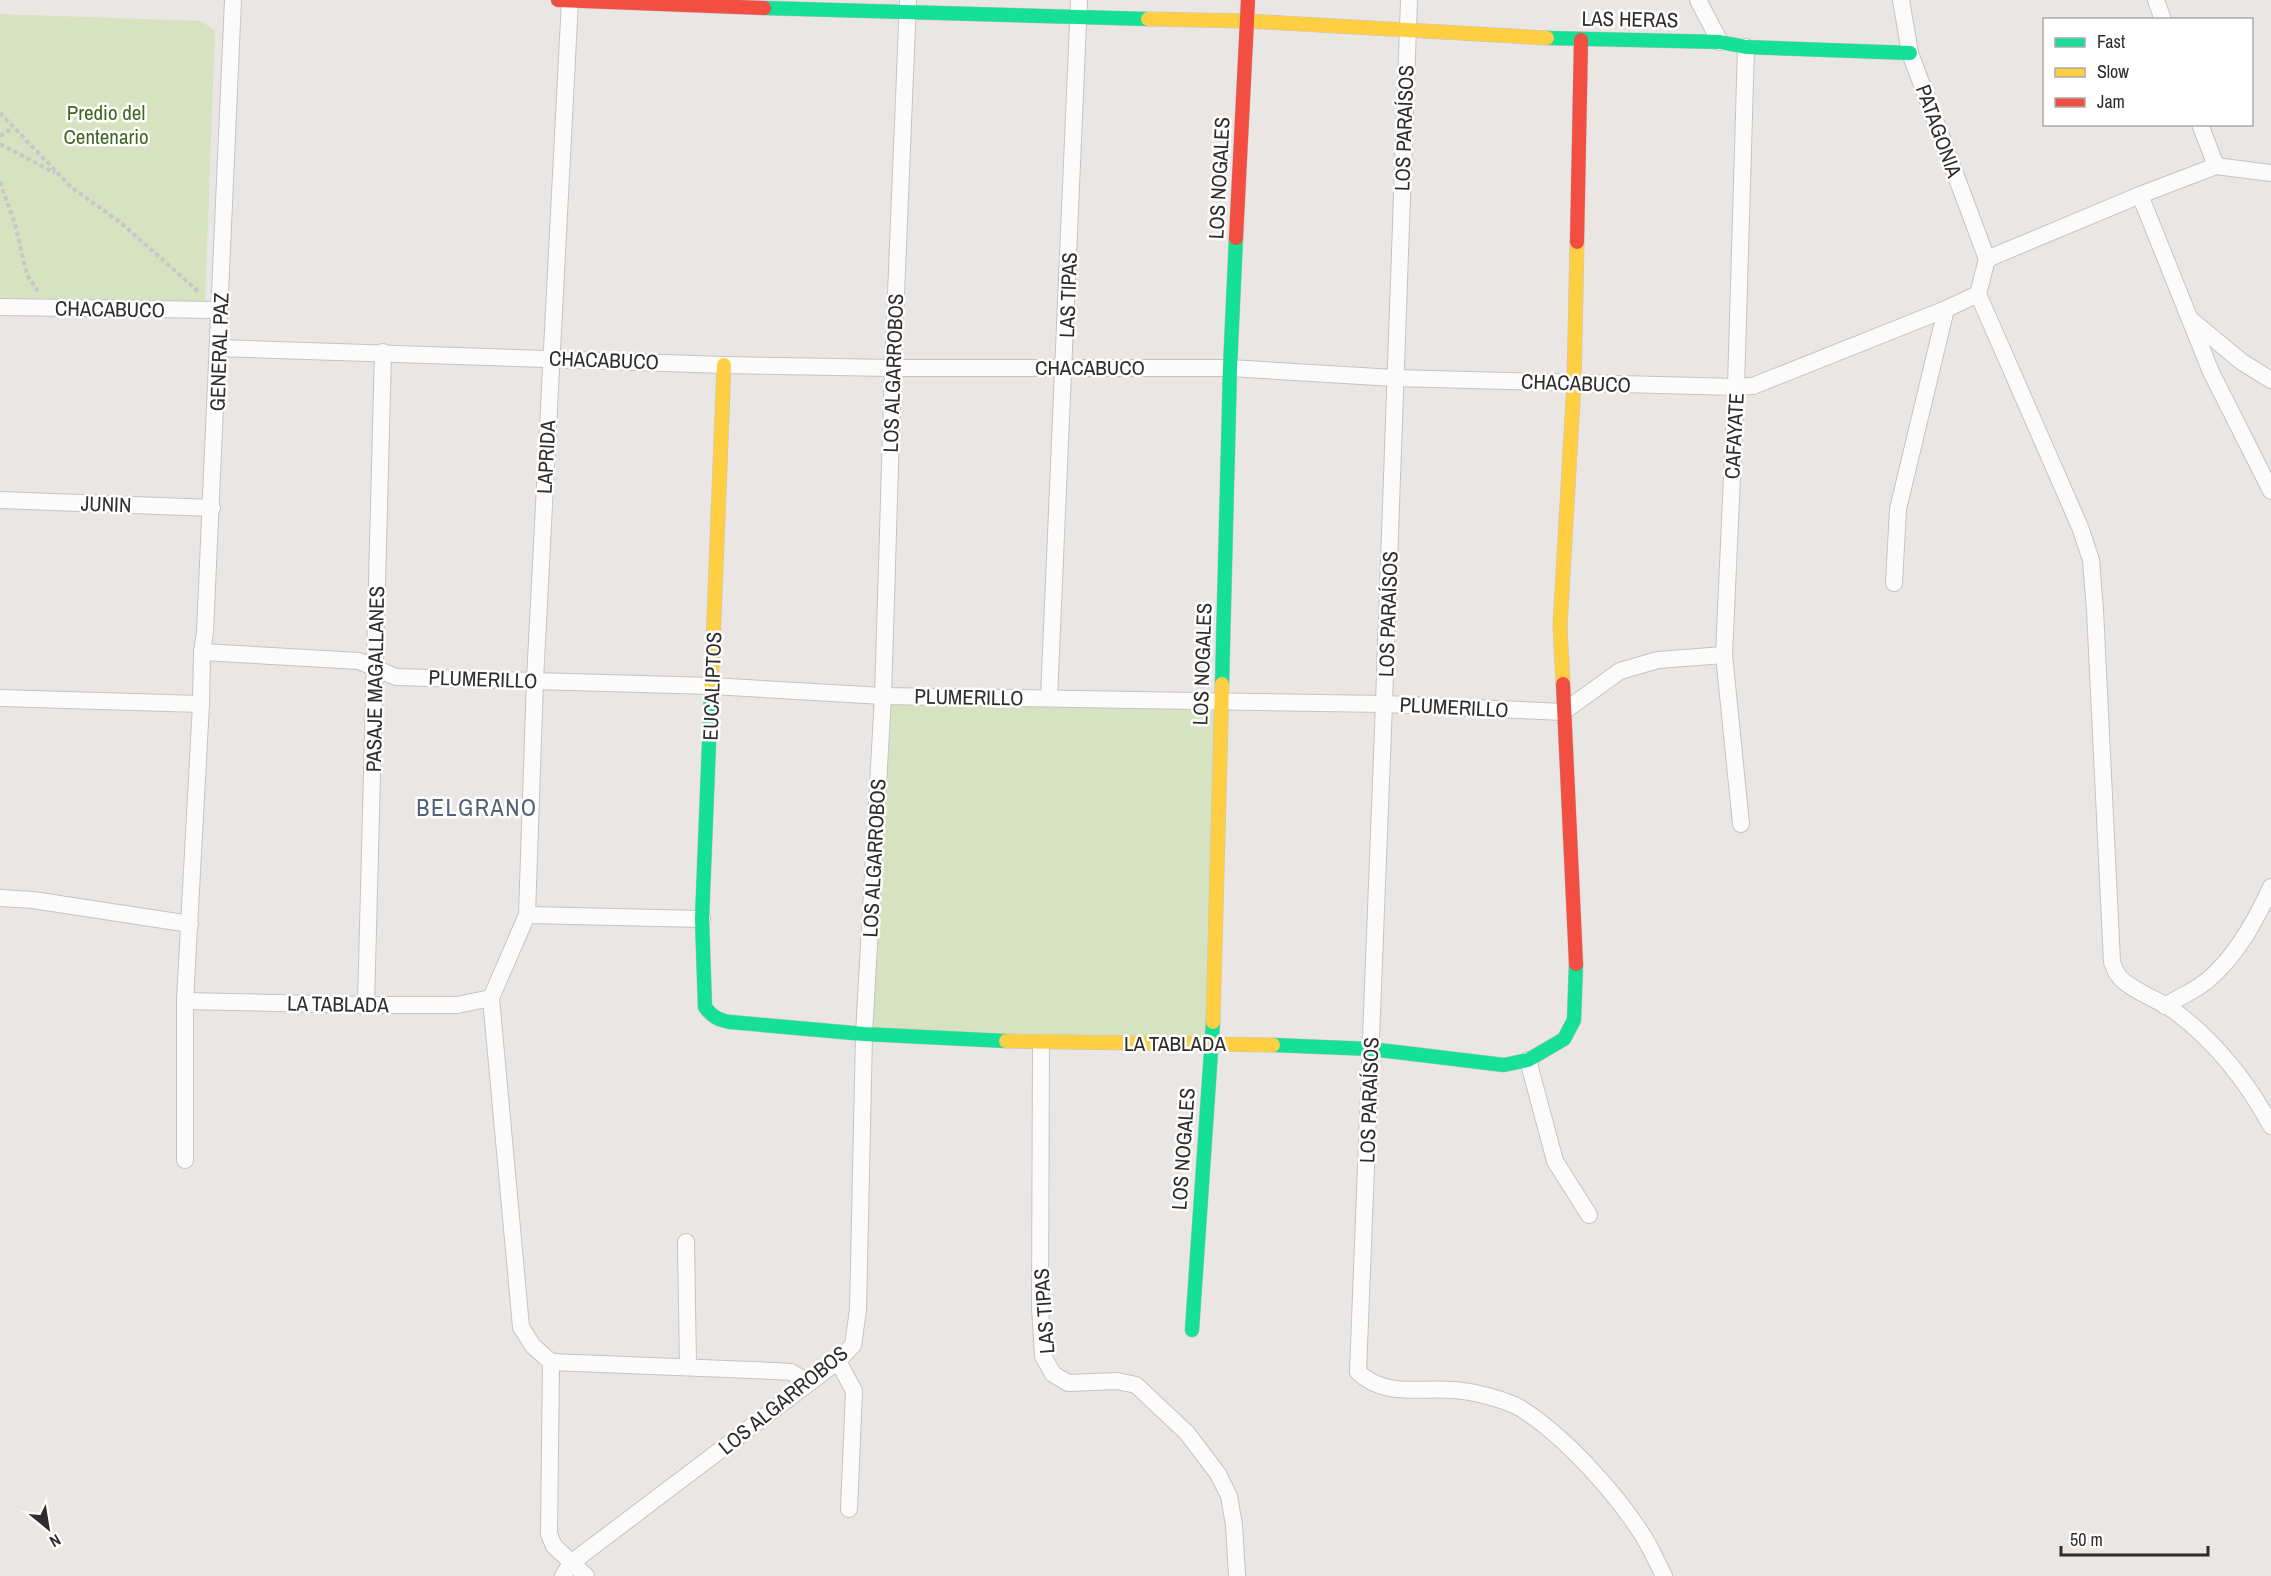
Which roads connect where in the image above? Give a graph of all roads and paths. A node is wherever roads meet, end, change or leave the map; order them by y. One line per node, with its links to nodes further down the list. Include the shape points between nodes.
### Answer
1 (233, 0): 35 (street, GENERAL PAZ)
2 (558, 0): 3 (street, LAS HERAS)
3 (570, 0): 10 (street, LAS HERAS); 39 (street, LAPRIDA)
4 (1079, 0): 12 (street, LAS TIPAS)
5 (1248, 0): 14 (street, LOS NOGALES)
6 (1409, 0): 15 (street, LOS PARAÍSOS)
7 (1698, 0): 17 (street)
8 (1901, 0): 19 (street, PATAGONIA)
9 (2156, 0): 13 (street)
10 (734, 3): 11 (street, LAS HERAS)
11 (907, 7): 12 (street, LAS HERAS); 42 (street, LOS ALGARROBOS)
12 (1079, 17): 14 (street, LAS HERAS); 41 (street, LAS TIPAS)
13 (2162, 18)
14 (1247, 21): 15 (street, LAS HERAS); 43 (street, LOS NOGALES)
15 (1408, 29): 16 (street, LAS HERAS); 44 (street, LOS PARAÍSOS)
16 (1581, 40): 17 (street, LAS HERAS); 46 (street, LA TABLADA)
17 (1720, 42): 18 (street, LAS HERAS)
18 (1746, 47): 19 (street, LAS HERAS); 47 (street, CAFAYATE)
19 (1910, 53): 30 (street, PATAGONIA)
20 (0, 113): 22 (path)
21 (2201, 126): 25 (street)
22 (13, 128): 23 (path); 27 (path)
23 (0, 136)
24 (0, 144): 27 (path)
25 (2216, 166): 26 (street); 29 (street)
26 (2271, 173)
27 (59, 175): 35 (path, via 121,223)
28 (0, 183): 33 (path, via 27,275)
29 (2140, 195): 30 (street); 36 (street)
30 (1987, 259): 31 (street)
31 (1978, 294): 34 (street, CHACABUCO); 73 (street, via 2091,560 2112,962 2118,976)
32 (0, 308): 33 (street, CHACABUCO)
33 (50, 308): 35 (street, CHACABUCO)
34 (1946, 309): 47 (street, CHACABUCO, via 1753,386); 51 (street, via 1898,508)
35 (220, 310): 37 (street, GENERAL PAZ)
36 (2190, 319): 45 (street, via 2242,362); 48 (street, via 2211,372)
37 (219, 348): 38 (street, CHACABUCO); 50 (street, GENERAL PAZ)
38 (383, 352): 39 (street, CHACABUCO); 54 (street, PASAJE MAGALLANES)
39 (552, 358): 40 (street, CHACABUCO); 55 (street, LAPRIDA)
40 (724, 365): 42 (street, CHACABUCO); 56 (street, EUCALIPTOS)
41 (1065, 367): 42 (street, CHACABUCO); 43 (street, CHACABUCO); 59 (street, LAS TIPAS)
42 (893, 368): 57 (street, LOS ALGARROBOS)
43 (1230, 368): 44 (street, CHACABUCO); 60 (street, LOS NOGALES)
44 (1394, 378): 46 (street, CHACABUCO); 61 (street, LOS PARAÍSOS)
45 (2271, 380)
46 (1574, 383): 47 (street, CHACABUCO); 63 (street, LA TABLADA, via 1560,626)
47 (1736, 387): 53 (street, CAFAYATE)
48 (2271, 491)
49 (0, 500): 50 (street, JUNIN)
50 (212, 508): 52 (street, GENERAL PAZ)
51 (1894, 583)
52 (202, 652): 54 (street, PLUMERILLO, via 359,662); 62 (street, GENERAL PAZ)
53 (1724, 655): 63 (street, via 1658,660 1620,671); 64 (street, CAFAYATE)
54 (375, 668): 55 (street, PLUMERILLO, via 396,676); 72 (street, PASAJE MAGALLANES)
55 (535, 680): 56 (street, PLUMERILLO); 67 (street, LAPRIDA)
56 (712, 686): 57 (street, PLUMERILLO); 68 (street, EUCALIPTOS)
57 (883, 696): 59 (street, PLUMERILLO); 75 (street, LOS ALGARROBOS)
58 (0, 698): 62 (street)
59 (1049, 698): 60 (street, PLUMERILLO)
60 (1222, 700): 61 (street, PLUMERILLO); 77 (street, LOS NOGALES)
61 (1385, 704): 63 (street, PLUMERILLO); 78 (street, LOS PARAÍSOS)
62 (201, 705): 69 (street, GENERAL PAZ)
63 (1563, 712): 79 (street, LA TABLADA, via 1576,962 1574,1020 1564,1039)
64 (1741, 825)
65 (2271, 887): 73 (street, via 2240,944 2209,980)
66 (0, 898): 69 (street)
67 (527, 915): 68 (street); 70 (street)
68 (702, 919): 74 (street, EUCALIPTOS)
69 (190, 924): 71 (street, GENERAL PAZ)
70 (491, 998): 72 (street, LA TABLADA, via 457,1005); 86 (street, via 521,1327 533,1346)
71 (185, 1001): 72 (street, LA TABLADA); 81 (street, GENERAL PAZ)
72 (366, 1005)
73 (2165, 1006): 80 (street, via 2208,1041 2235,1072)
74 (705, 1007): 75 (street, LA TABLADA, via 723,1022)
75 (864, 1034): 76 (street, LA TABLADA); 85 (street, LOS ALGARROBOS, via 858,1310 853,1345)
76 (1041, 1043): 77 (street, LA TABLADA); 92 (street, LAS TIPAS, via 1043,1356 1053,1374 1068,1383 1117,1381 1136,1385 1187,1433 1218,1474 1229,1496)
77 (1212, 1043): 78 (street, LA TABLADA); 84 (street, LOS NOGALES)
78 (1371, 1049): 79 (street, LA TABLADA, via 1504,1065); 93 (street, LOS PARAÍSOS, via 1358,1372 1369,1383 1386,1388 1455,1390 1518,1407 1560,1438 1619,1503 1645,1539)
79 (1528, 1060): 82 (street, via 1555,1161)
80 (2271, 1126)
81 (185, 1160)
82 (1589, 1215)
83 (686, 1242): 87 (street)
84 (1192, 1330)
85 (838, 1361): 88 (street, LOS ALGARROBOS); 89 (street, via 854,1391)
86 (551, 1362): 87 (street); 90 (street, via 549,1534)
87 (688, 1367): 88 (street, via 791,1372)
88 (809, 1383): 90 (street, LOS ALGARROBOS)
89 (849, 1509)
90 (567, 1569): 91 (street)
91 (586, 1576)
92 (1237, 1576)
93 (1664, 1576)

